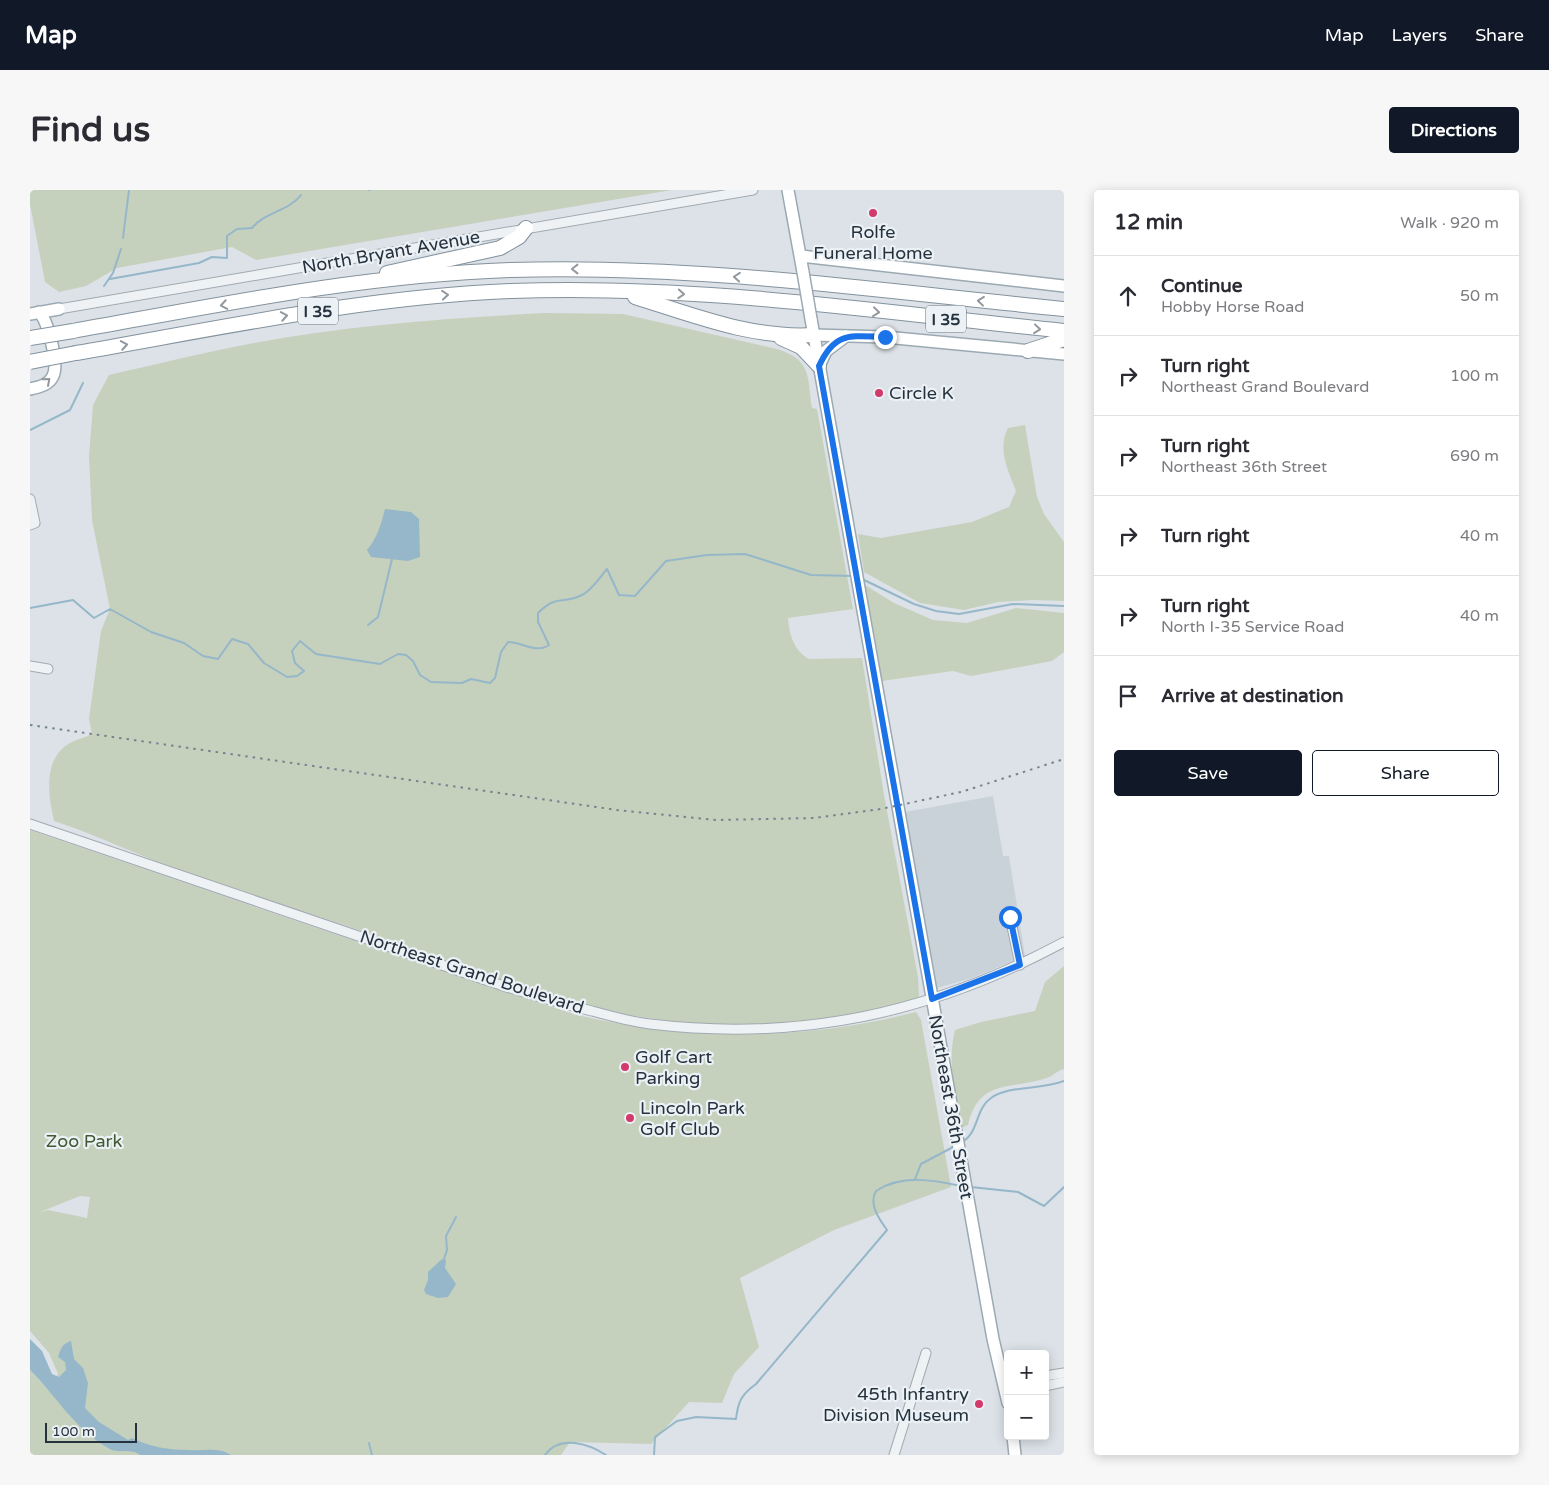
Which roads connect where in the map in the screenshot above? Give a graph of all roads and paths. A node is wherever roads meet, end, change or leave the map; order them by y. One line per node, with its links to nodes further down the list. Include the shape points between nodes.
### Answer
1 (753, 190): 3 (street, North Bryant Avenue)
2 (788, 190): 4 (main road, Northeast 36th Street)
3 (526, 228): 5 (highway, via 511,243 500,248 399,269); 8 (street, North Bryant Avenue)
4 (801, 256): 6 (main road); 13 (main road, Northeast 36th Street, bridge)
5 (358, 283): 9 (highway, I 35, one-way to 5, via 786,281 615,269 481,271); 16 (highway, I 35, one-way to 16, bridge)
6 (1064, 286)
7 (615, 291): 12 (highway, I 35, one-way to 12, via 787,302); 14 (highway, via 735,327); 20 (highway, I 35, one-way to 7, bridge, via 298,314 396,300 512,291)
8 (59, 308): 10 (main road, North Bryant Avenue); 11 (main road)
9 (1064, 309)
10 (34, 313): 11 (main road)
11 (48, 328): 22 (main road, one-way to 11, via 45,385 54,375)
12 (1064, 332)
13 (814, 335): 14 (highway); 15 (main road); 21 (main road, Northeast 36th Street)
14 (778, 336): 21 (highway, via 801,347)
15 (846, 336): 18 (main road); 21 (main road, via 826,351)
16 (30, 338)
17 (1064, 339): 18 (highway)
18 (1028, 351): 19 (main road)
19 (1064, 354)
20 (30, 362)
21 (819, 366): 31 (main road, Northeast 36th Street)
22 (30, 389)
23 (30, 499): 24 (street, via 35,524)
24 (30, 525)
25 (30, 666): 26 (street)
26 (48, 669)
27 (30, 824): 31 (street, Northeast Grand Boulevard, via 543,999 648,1024 741,1030 803,1027 889,1012)
28 (1010, 917): 30 (street)
29 (1064, 942): 30 (street, Northeast Grand Boulevard)
30 (1020, 965): 31 (street, Northeast Grand Boulevard)
31 (932, 999): 35 (main road, Northeast 36th Street, via 993,1338)
32 (926, 1353): 39 (street)
33 (1064, 1372): 34 (street)
34 (1049, 1375)
35 (1004, 1380)
36 (1064, 1382): 37 (street)
37 (1049, 1385)
38 (1013, 1440): 40 (main road)
39 (894, 1455)
40 (1015, 1455)

